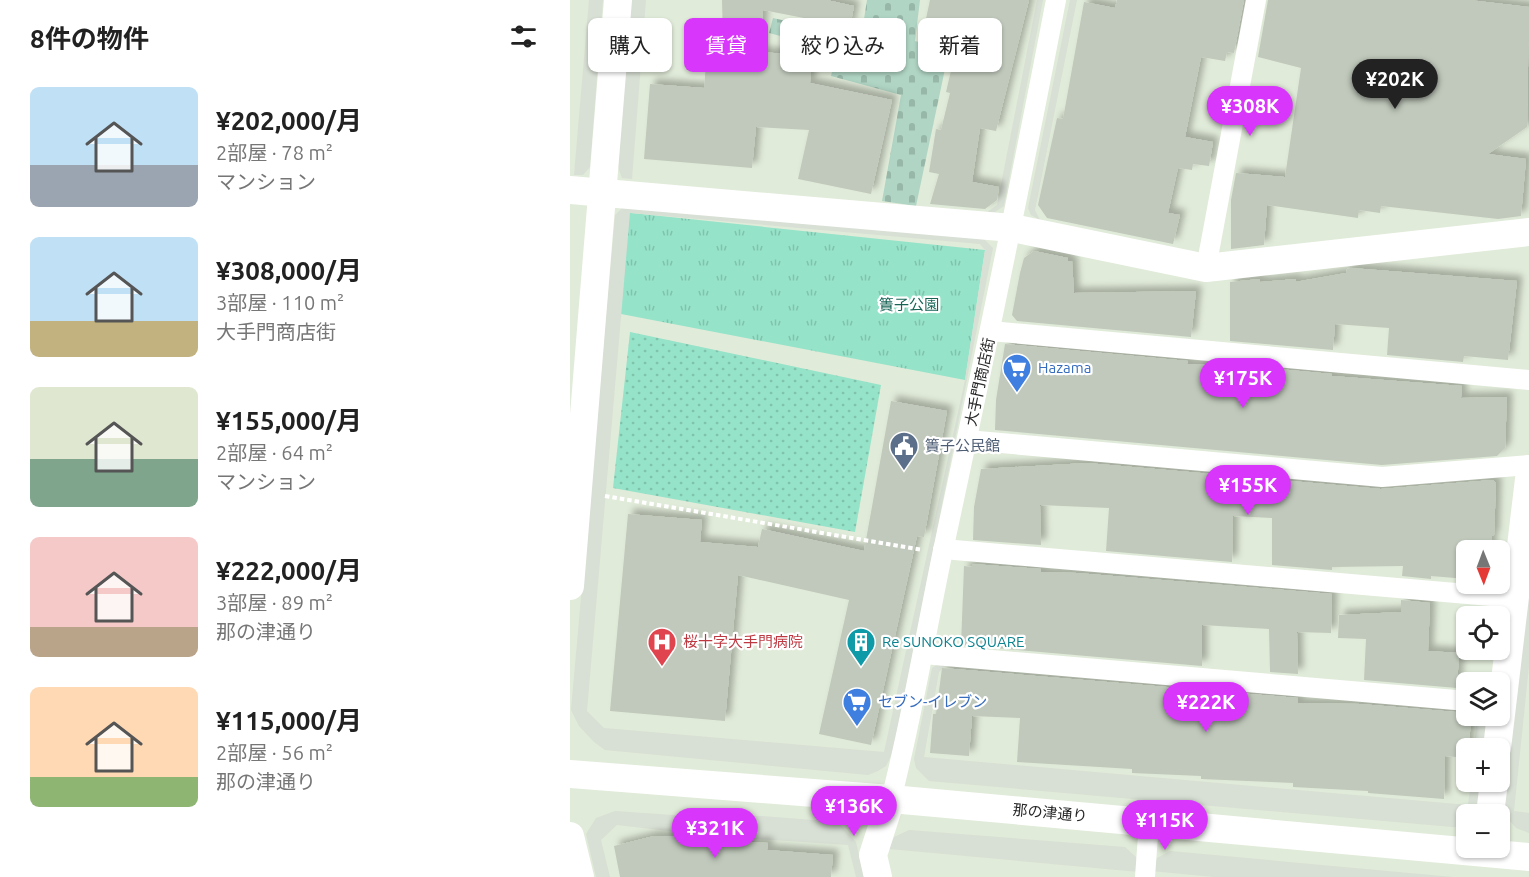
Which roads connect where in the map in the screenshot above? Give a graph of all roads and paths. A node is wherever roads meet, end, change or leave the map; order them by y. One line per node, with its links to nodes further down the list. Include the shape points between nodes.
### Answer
1 (618, 0): 5 (street)
2 (1056, 0): 6 (street, 大手門商店街)
3 (1257, 0): 8 (street)
4 (570, 190): 5 (street)
5 (602, 190): 6 (street); 12 (street)
6 (1012, 228): 8 (street); 9 (street, 大手門商店街)
7 (1529, 232): 8 (street)
8 (1206, 268)
9 (990, 331): 10 (street); 11 (street, 大手門商店街)
10 (1529, 380)
11 (967, 440): 13 (street, via 1382,477); 16 (street, 大手門商店街)
12 (575, 453): 17 (street)
13 (1529, 465)
14 (1529, 479): 18 (street)
15 (598, 495): 16 (path)
16 (936, 550): 18 (street); 19 (street, 大手門商店街)
17 (570, 586)
18 (1515, 598): 20 (street)
19 (923, 654): 21 (street); 23 (street, 大手門商店街)
20 (1505, 672)
21 (1456, 700)
22 (570, 774): 23 (street, 那の津通り)
23 (891, 799): 24 (street, 那の津通り); 29 (street, via 873,855)
24 (1149, 822): 27 (street, 那の津通り); 30 (street)
25 (570, 836): 28 (street)
26 (1529, 857): 27 (street, 那の津通り)
27 (1485, 859)
28 (580, 877)
29 (878, 877)
30 (1144, 877)

